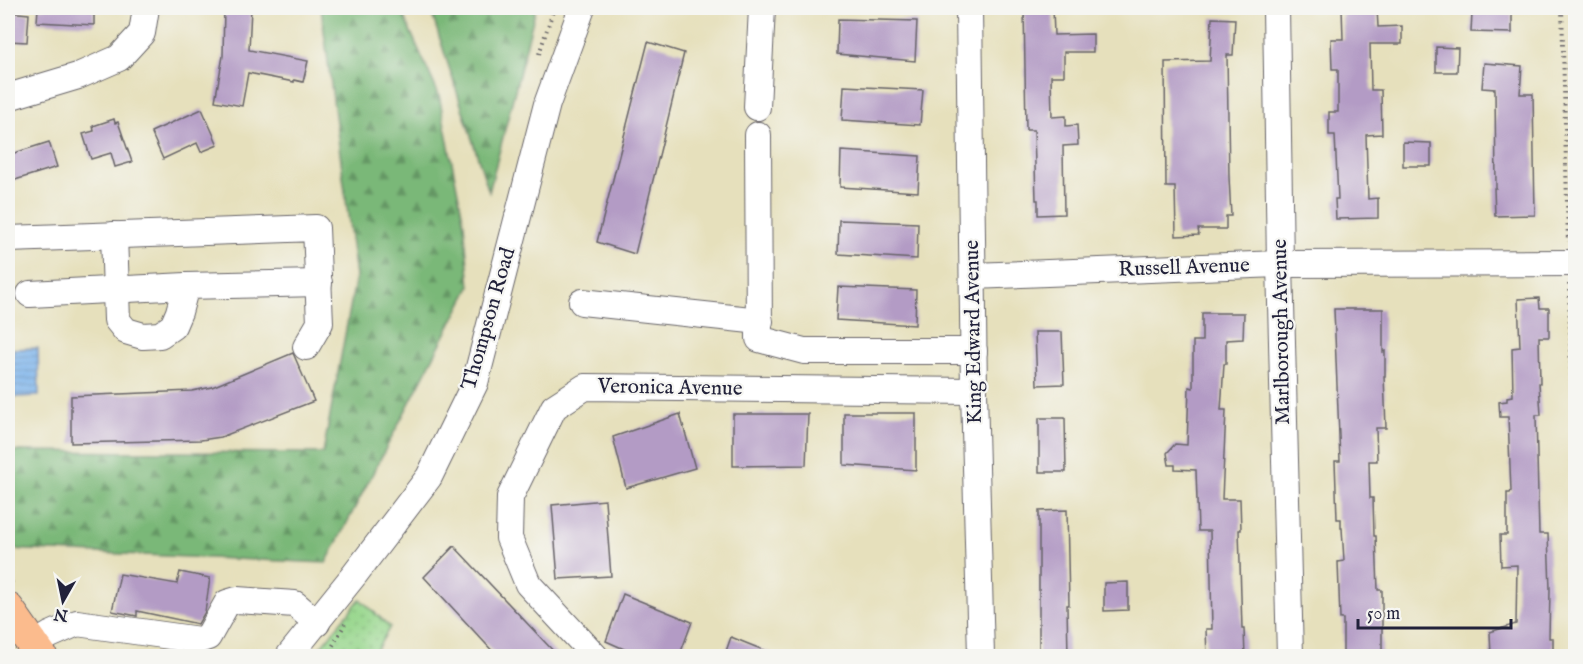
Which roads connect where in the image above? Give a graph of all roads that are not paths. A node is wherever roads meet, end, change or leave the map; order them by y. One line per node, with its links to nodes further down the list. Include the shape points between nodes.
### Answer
1 (146, 8): 6 (street, via 142,33 119,58 78,76)
2 (582, 8): 24 (street, Thompson Road, via 547,104 475,383 429,477)
3 (762, 8): 7 (street)
4 (969, 8): 13 (street, King Edward Avenue)
5 (1276, 8): 12 (street, Marlborough Avenue)
6 (8, 97)
7 (757, 107)
8 (758, 135): 19 (street)
9 (114, 235): 10 (street); 14 (street, via 316,228); 16 (street)
10 (8, 239)
11 (1571, 262): 12 (street, Russell Avenue)
12 (1280, 264): 13 (street, Russell Avenue); 29 (street, Marlborough Avenue)
13 (973, 276): 21 (street, King Edward Avenue)
14 (319, 283): 15 (street); 20 (street, via 320,323)
15 (186, 286): 16 (street); 16 (street, via 173,326 152,336 126,331 117,320)
16 (116, 289): 17 (street)
17 (30, 294)
18 (582, 302): 19 (street)
19 (760, 321): 21 (street, via 759,339 804,351)
20 (306, 347)
21 (974, 351): 22 (street, King Edward Avenue)
22 (974, 391): 27 (street, Veronica Avenue, via 585,387 554,407 510,497 508,538 528,584); 28 (street, King Edward Avenue)
23 (8, 609): 25 (main road)
24 (316, 622): 25 (street, via 296,604 237,600 227,603 208,637 199,640 77,624 50,635); 26 (street, Thompson Road)
25 (37, 651)
26 (289, 657)
27 (595, 657)
28 (981, 657)
29 (1290, 657)

